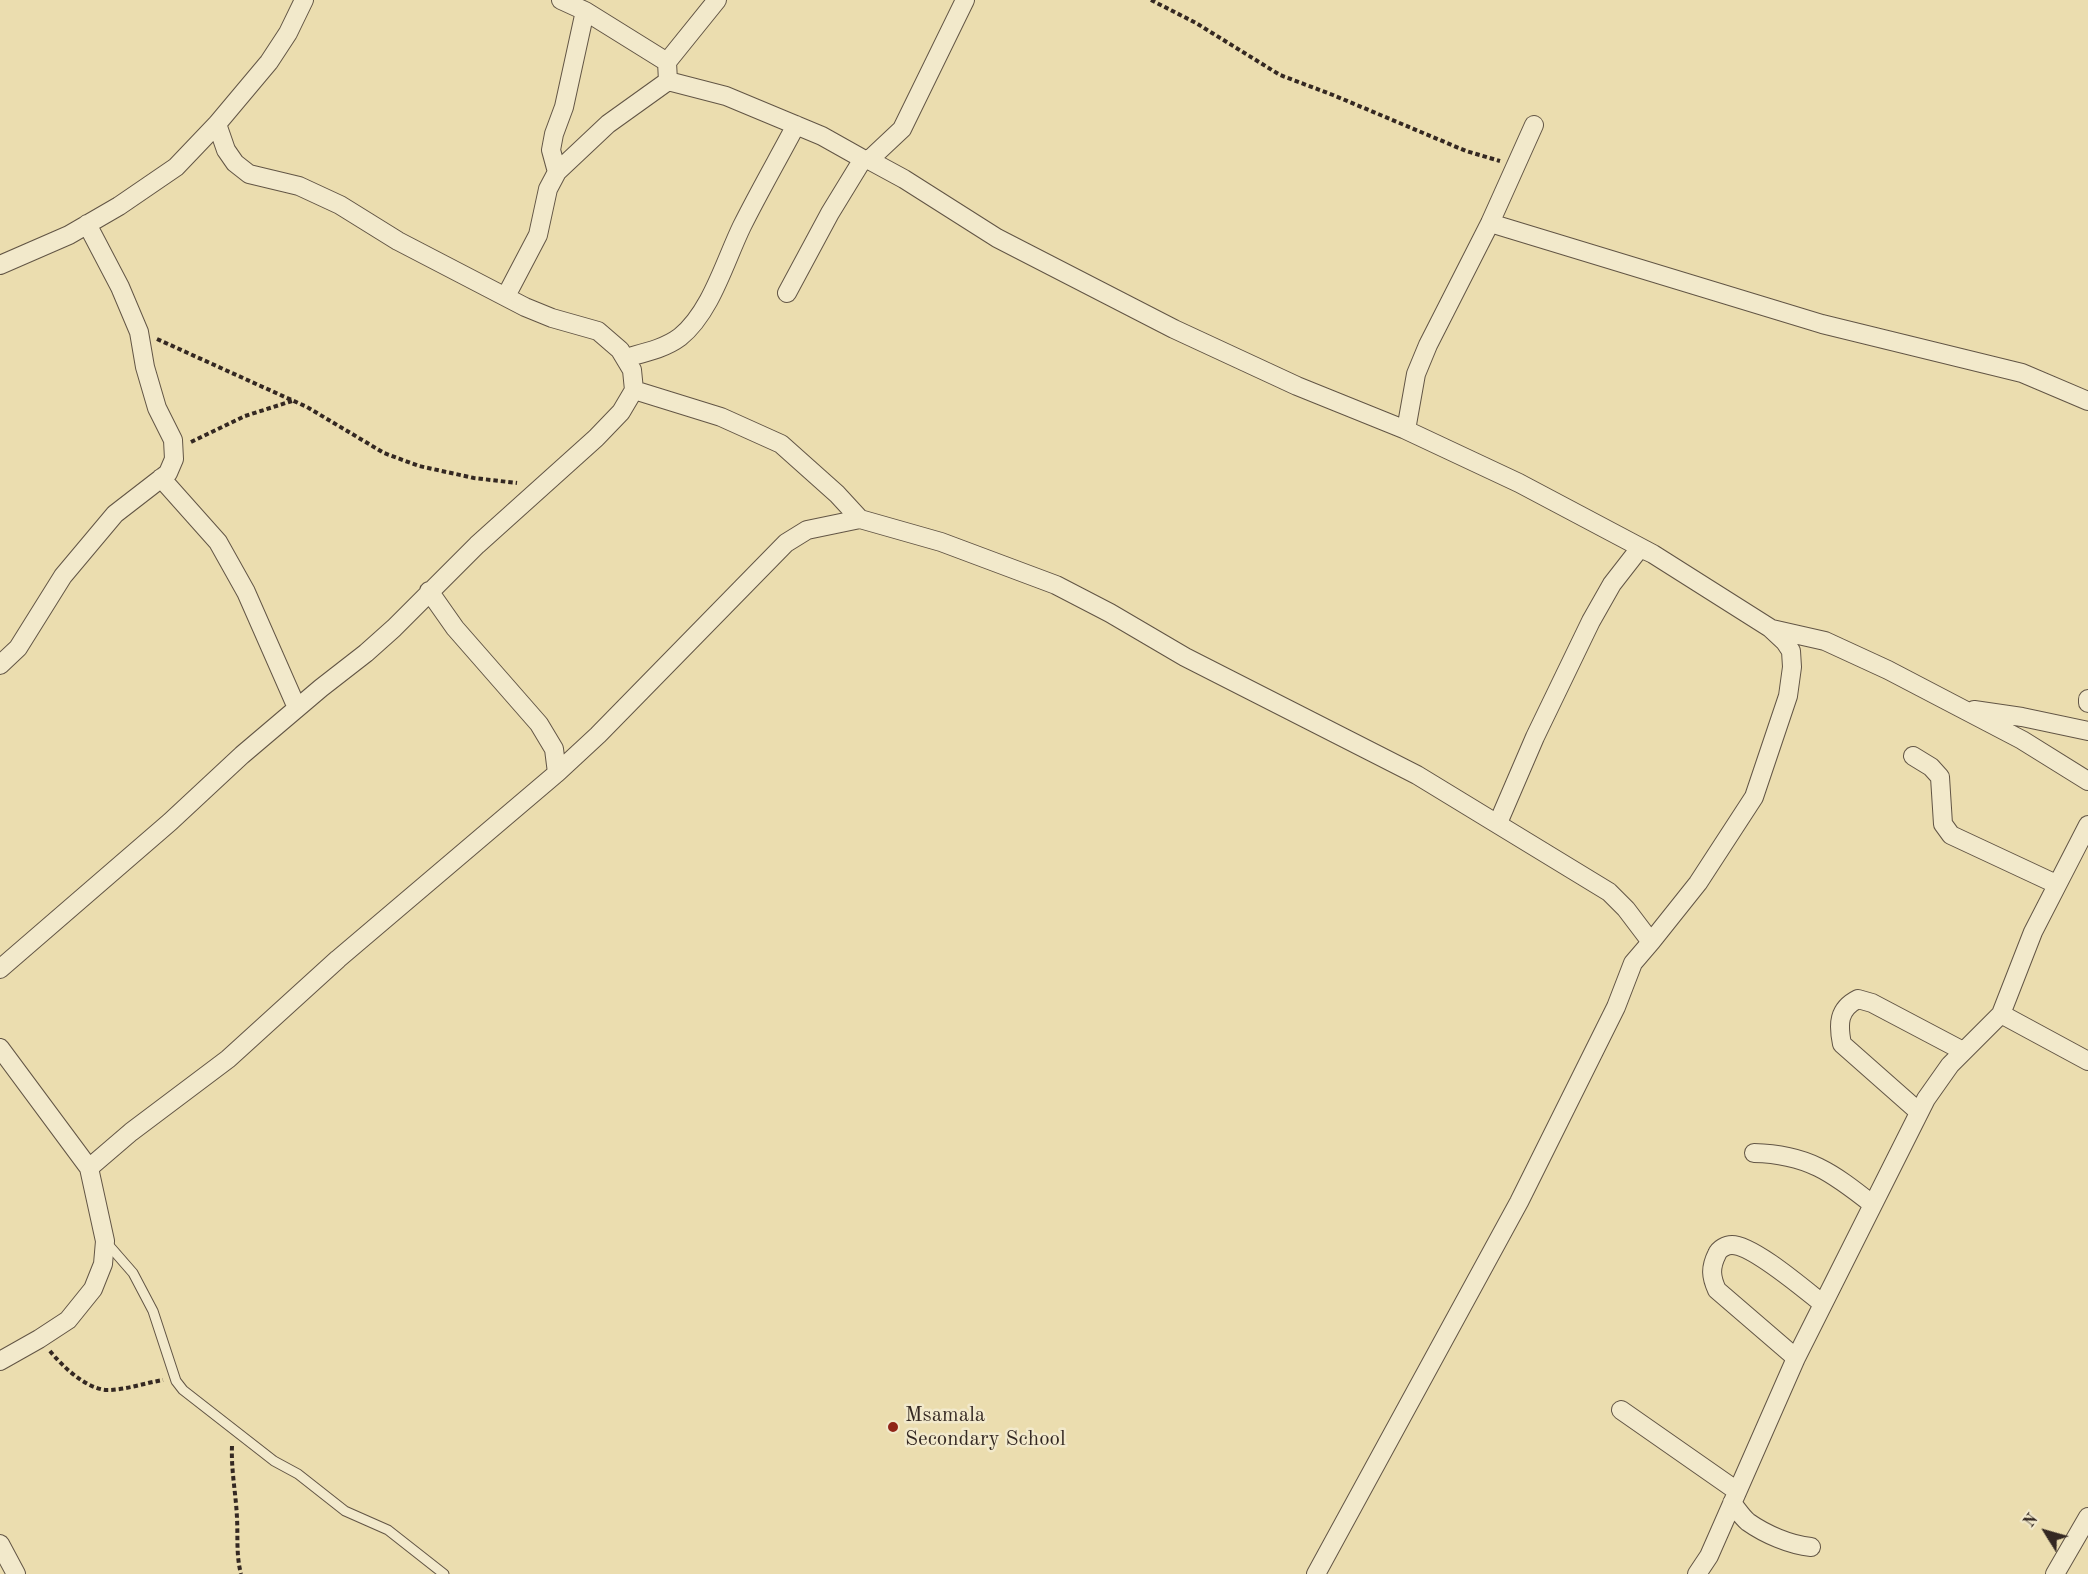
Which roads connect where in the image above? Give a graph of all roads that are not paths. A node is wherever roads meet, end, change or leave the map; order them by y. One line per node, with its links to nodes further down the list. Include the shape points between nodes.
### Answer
1 (304, 0): 8 (street, via 269,62)
2 (561, 0): 5 (street)
3 (717, 0): 6 (street)
4 (965, 0): 11 (street, via 903,129)
5 (585, 11): 6 (street); 12 (street, via 564,107 550,150)
6 (667, 62): 7 (street)
7 (668, 81): 9 (street, via 726,96); 12 (street, via 608,124)
8 (217, 124): 14 (street, via 176,167); 17 (street, via 226,150 249,174 299,186 340,205 398,241)
9 (796, 125): 11 (street); 18 (street, via 696,320 679,338)
10 (1534, 125): 13 (street)
11 (866, 160): 16 (street, via 830,213); 21 (street, via 904,178 997,238 1174,329 1297,386)
12 (557, 172): 17 (street, via 538,236)
13 (1490, 223): 20 (street, via 1821,324 2022,373); 21 (street, via 1416,374)
14 (87, 224): 15 (street); 22 (street, via 139,332 157,408 173,440 174,459)
15 (0, 265)
16 (787, 293)
17 (506, 296): 18 (street, via 552,318 598,331)
18 (625, 358): 19 (street, via 632,370)
19 (634, 390): 23 (street, via 721,417 781,444); 25 (street, via 621,412 596,438)
20 (2088, 401)
21 (1406, 430): 24 (street, via 1519,483)
22 (161, 478): 27 (street, via 115,514 63,576 18,648); 28 (street, via 218,542 246,592)
23 (860, 519): 32 (street, via 807,530 786,543); 34 (street, via 941,542 1056,585 1185,657 1417,775)
24 (1653, 554): 26 (street); 34 (street, via 1640,548 1612,584 1535,737)
25 (429, 591): 28 (street, via 394,628); 32 (street, via 455,628 540,724 554,749)
26 (1770, 628): 29 (street, via 1825,641); 37 (street, via 1791,651 1792,667 1788,696 1754,797 1698,883)
27 (0, 664)
28 (297, 708): 38 (street)
29 (1964, 709): 30 (street); 33 (street)
30 (2088, 731)
31 (1913, 756): 36 (street, via 1940,777 1943,824 1951,835)
32 (557, 773): 45 (street, via 338,959 228,1059 131,1131)
33 (2088, 781)
34 (1498, 823): 37 (street, via 1610,892)
35 (2088, 825): 36 (street)
36 (2056, 884): 39 (street)
37 (1651, 942): 58 (street, via 1633,963 1616,1007 1519,1202)
38 (0, 969)
39 (2001, 1014): 40 (street); 42 (street)
40 (1963, 1051): 43 (street); 43 (street, via 1872,1003 1857,999 1847,1004 1839,1030 1842,1044)
41 (2, 1055): 45 (street)
42 (2088, 1061)
43 (1919, 1112): 46 (street)
44 (1754, 1153): 46 (street, via 1809,1162 1843,1181)
45 (89, 1168): 47 (street)
46 (1872, 1204): 48 (street)
47 (105, 1241): 50 (street, via 103,1264 93,1289 68,1320); 57 (lane, via 133,1273 153,1311 176,1381 183,1390 274,1461 298,1474 335,1504 396,1536)
48 (1823, 1304): 49 (street); 49 (street, via 1745,1248 1731,1245 1719,1250 1713,1261 1712,1281 1717,1290)
49 (1796, 1358): 52 (street)
50 (0, 1361)
51 (1621, 1410): 52 (street)
52 (1735, 1497): 55 (street, via 1747,1521 1789,1542); 59 (street)
53 (2088, 1517): 60 (street)
54 (0, 1544): 56 (street)
55 (1811, 1547)
56 (16, 1574)
57 (444, 1574)
58 (1316, 1574)
59 (1697, 1574)
60 (2055, 1574)

